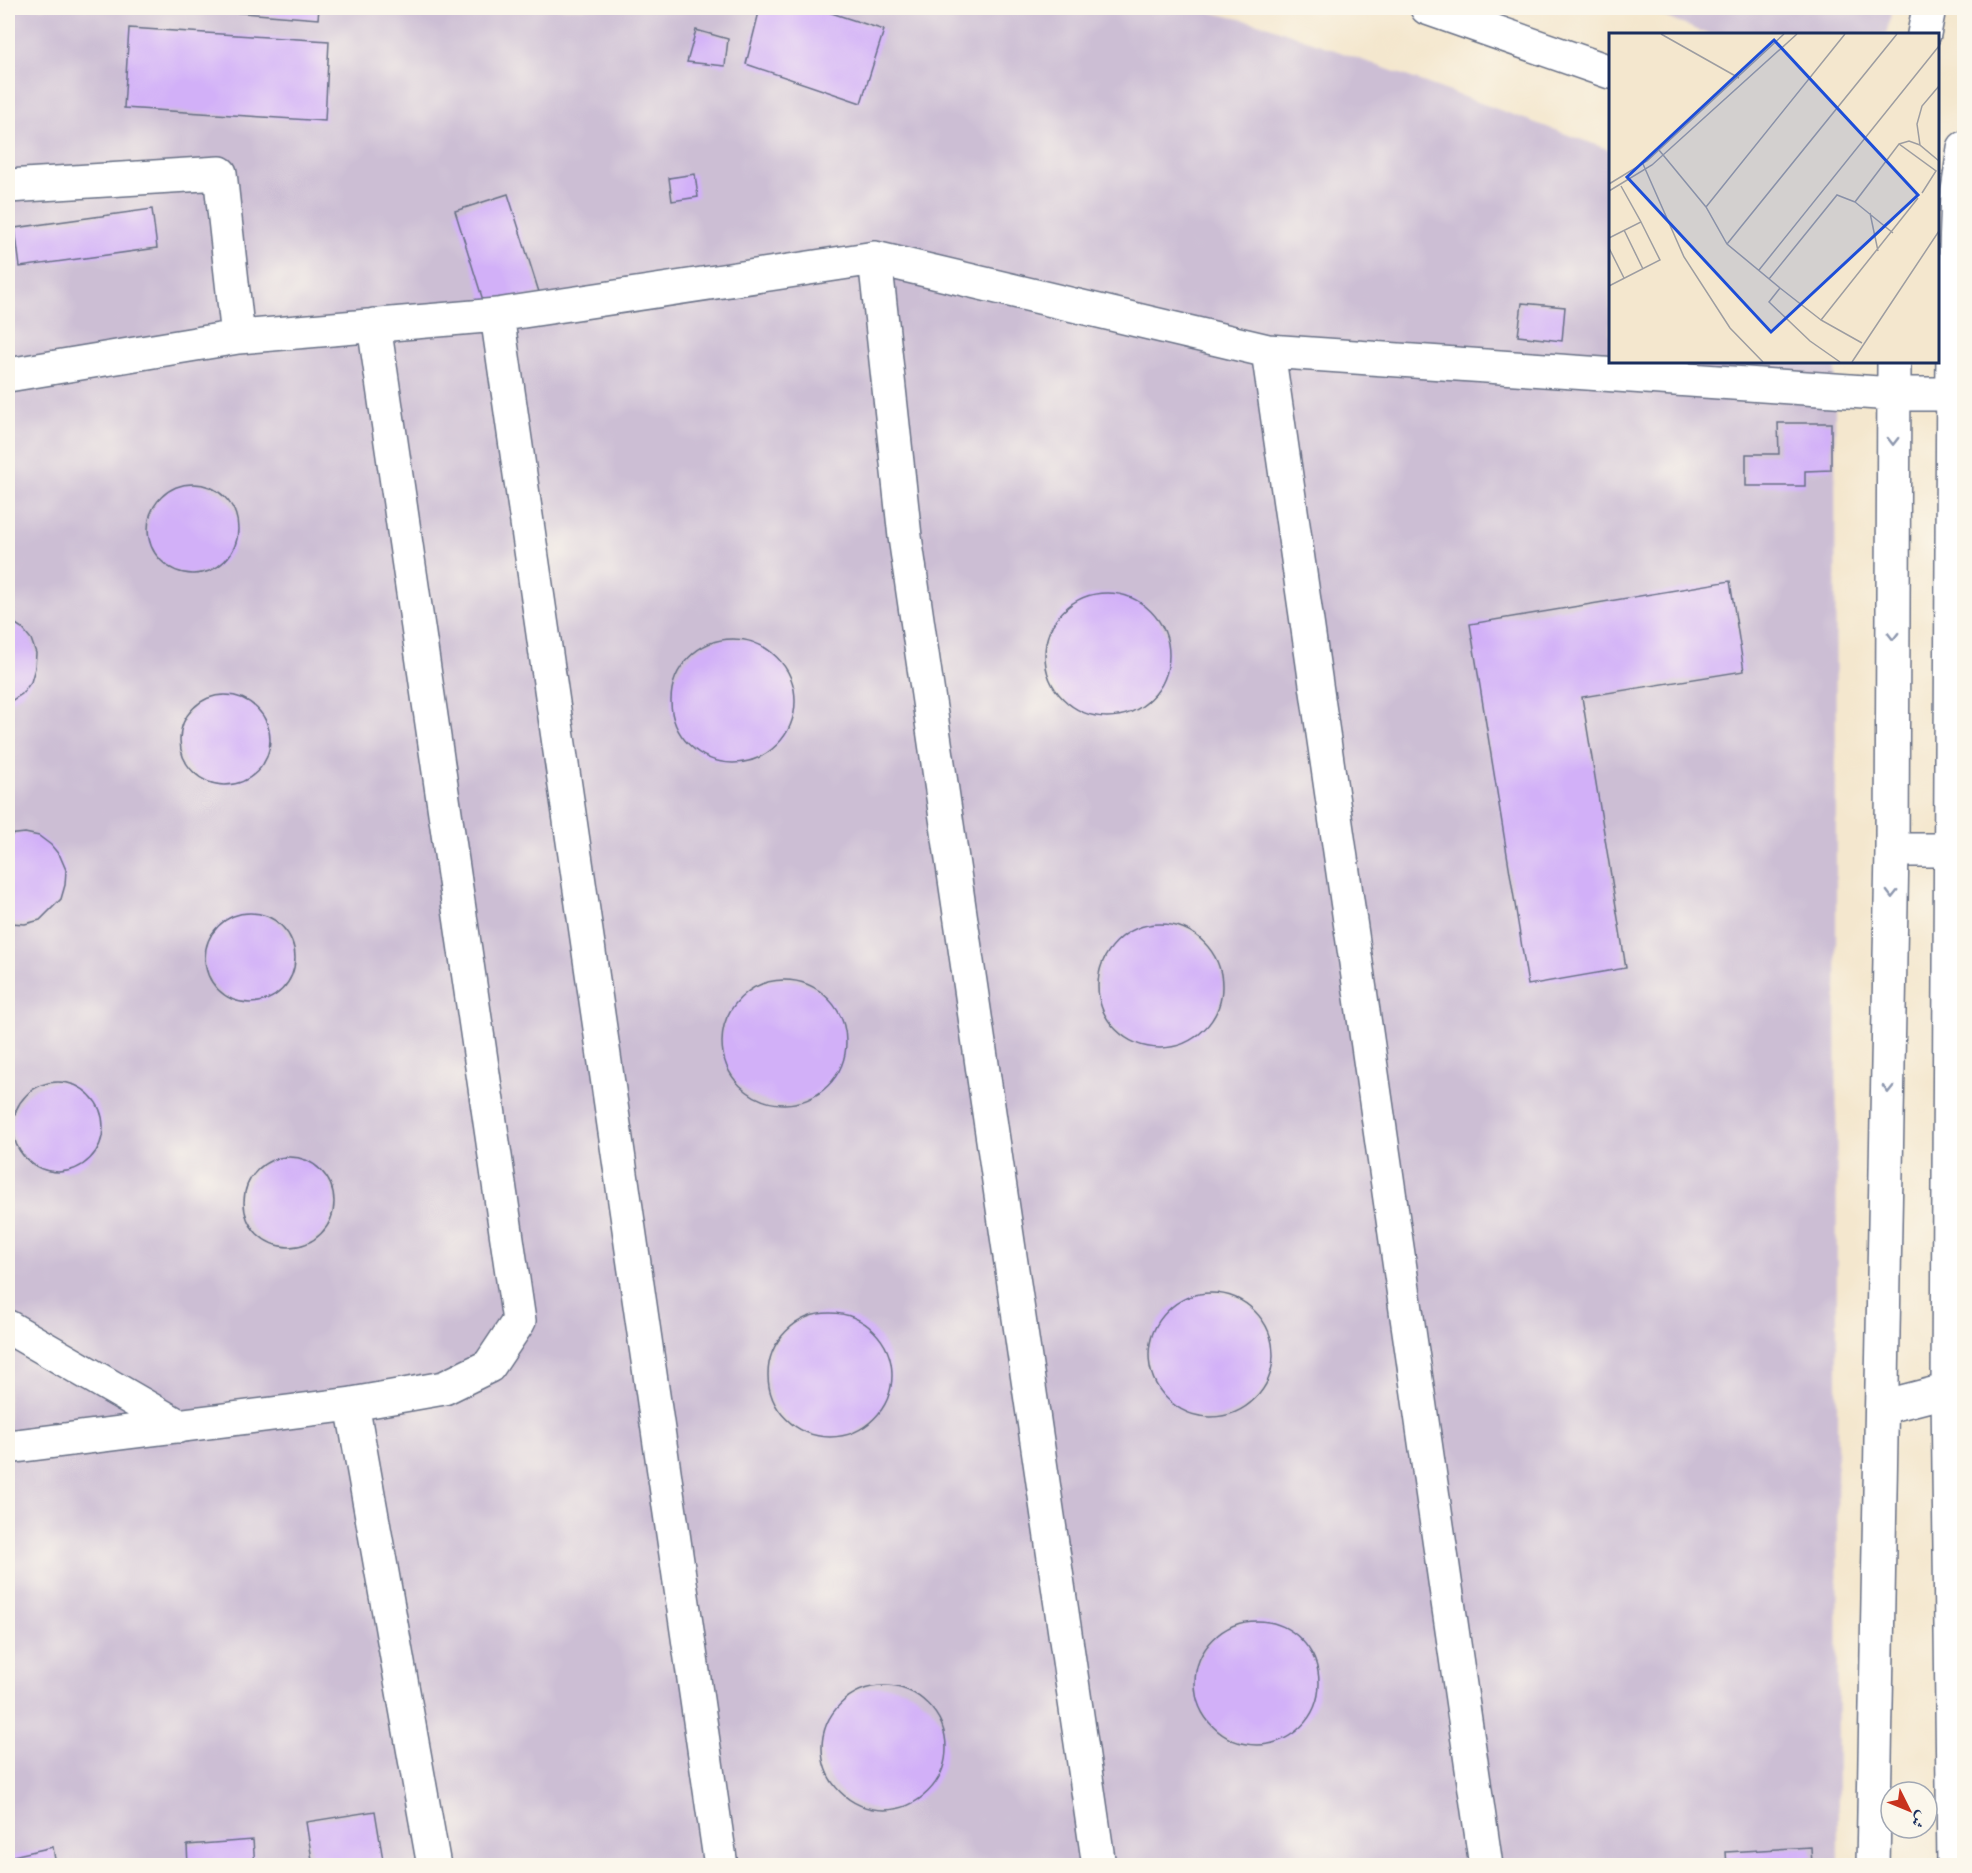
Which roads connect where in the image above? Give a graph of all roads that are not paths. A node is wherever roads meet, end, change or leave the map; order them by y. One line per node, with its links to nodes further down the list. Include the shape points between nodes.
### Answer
1 (1427, 8): 4 (street)
2 (1929, 8): 3 (street)
3 (1924, 33)
4 (1609, 71)
5 (1965, 148): 7 (street)
6 (8, 186): 11 (street, via 220,173)
7 (1948, 188): 16 (street)
8 (875, 258): 9 (street); 12 (street); 27 (street, via 907,549)
9 (497, 315): 10 (street); 26 (street)
10 (374, 325): 11 (street); 21 (street, via 519,1321 489,1366 480,1371 444,1388)
11 (238, 337): 14 (street)
12 (1268, 351): 15 (street); 28 (street)
13 (1893, 363): 15 (street)
14 (8, 375)
15 (1893, 394): 16 (street); 17 (street, one-way to 17)
16 (1953, 394): 18 (street)
17 (1892, 849): 18 (street); 22 (street, one-way to 22)
18 (1950, 850): 20 (street)
19 (8, 1327): 23 (street)
20 (1956, 1389): 22 (street); 30 (street)
21 (352, 1404): 23 (street); 25 (street)
22 (1883, 1407): 29 (street)
23 (179, 1426): 24 (street)
24 (8, 1448)
25 (434, 1866)
26 (721, 1866)
27 (1100, 1866)
28 (1486, 1866)
29 (1873, 1866)
30 (1954, 1866)

